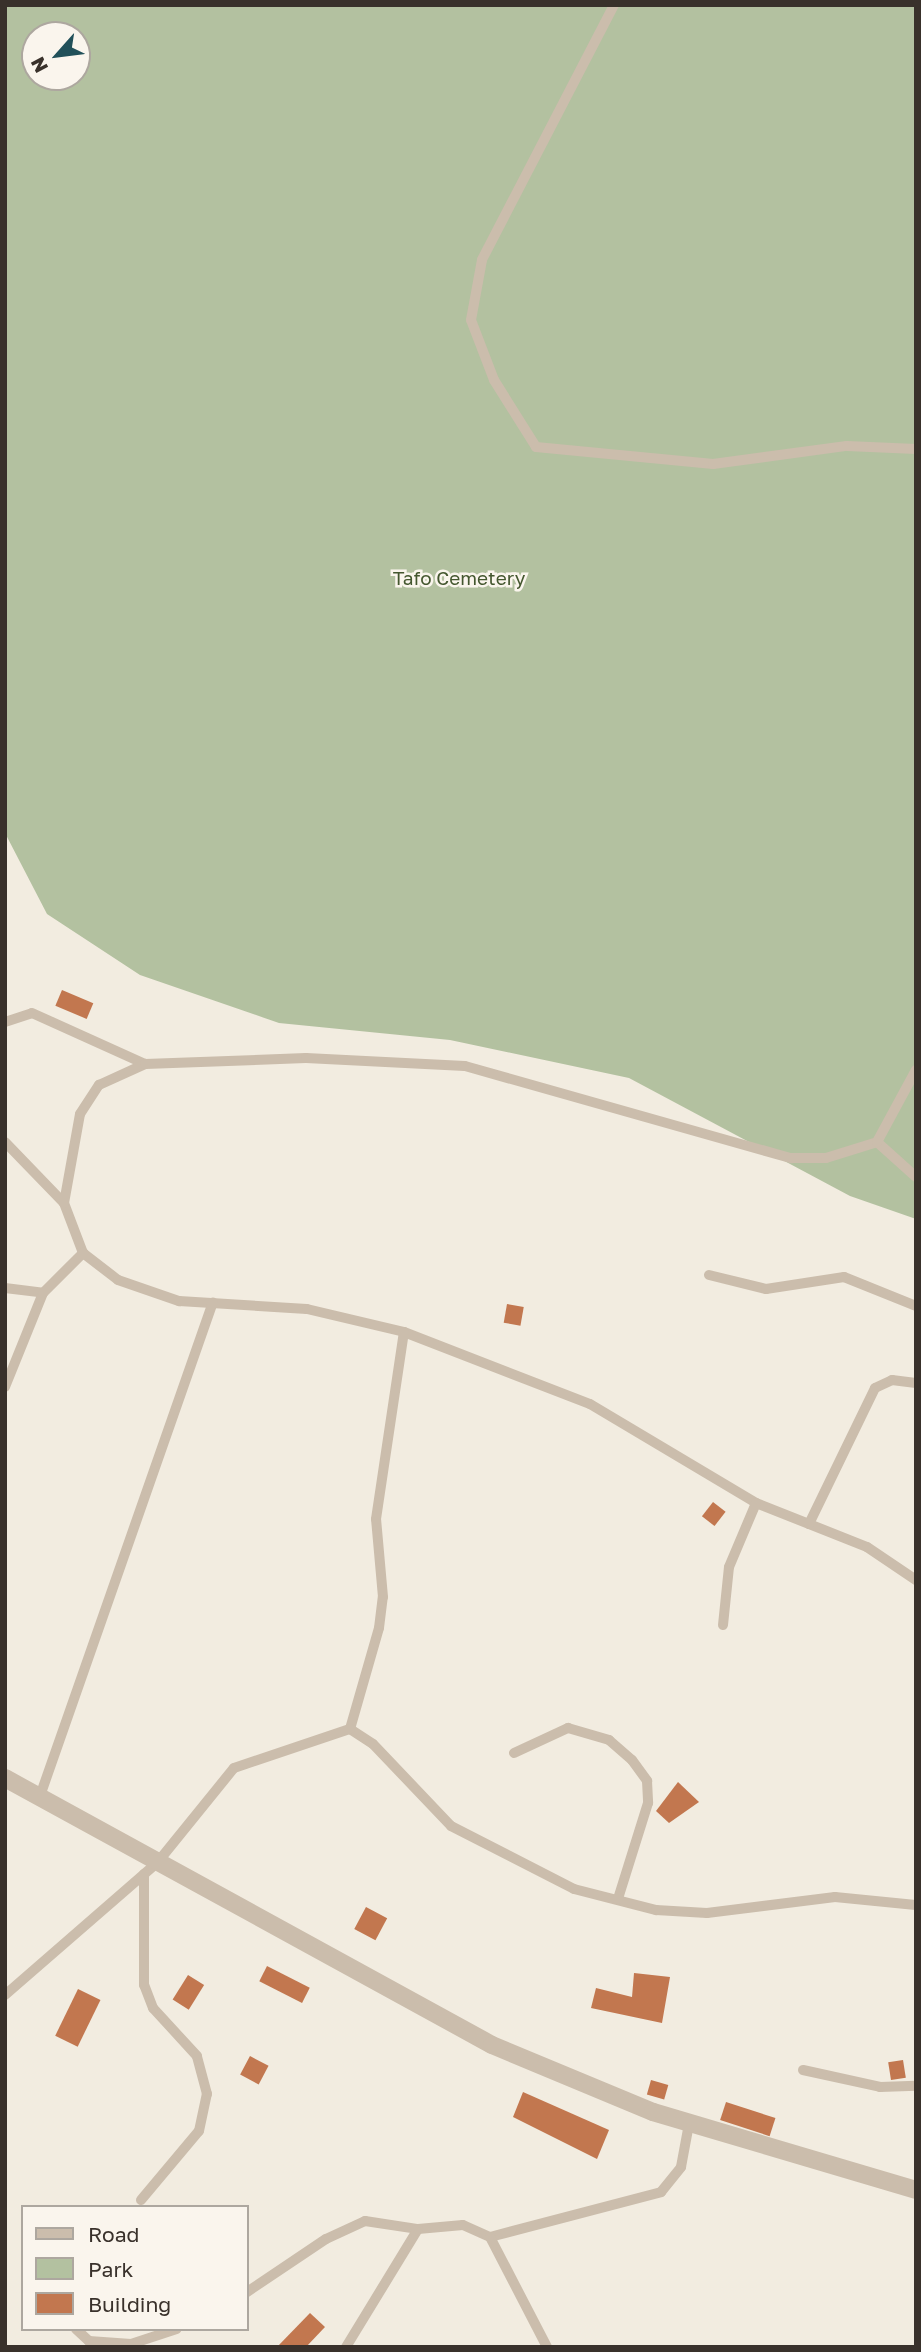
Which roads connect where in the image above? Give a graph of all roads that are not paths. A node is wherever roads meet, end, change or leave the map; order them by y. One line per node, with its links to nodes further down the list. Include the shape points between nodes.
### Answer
1 (614, 5): 2 (lane, via 482,260 471,320 494,380 536,447 713,464 847,446)
2 (916, 449)
3 (5, 1022): 4 (lane, via 32,1013)
4 (145, 1064): 7 (lane, via 306,1058 465,1066 792,1158 826,1158); 9 (lane, via 99,1085 80,1114)
5 (916, 1070): 7 (lane)
6 (5, 1142): 9 (lane)
7 (877, 1142): 8 (lane)
8 (916, 1177)
9 (64, 1203): 10 (lane)
10 (83, 1253): 13 (lane); 14 (lane, via 145,1292)
11 (709, 1275): 15 (lane, via 766,1289 845,1277)
12 (5, 1288): 13 (lane)
13 (43, 1293): 18 (lane)
14 (213, 1302): 16 (lane, via 357,1316); 26 (lane)
15 (916, 1306)
16 (404, 1332): 19 (lane, via 590,1404 652,1435); 23 (lane, via 376,1519 383,1597)
17 (916, 1383): 20 (lane, via 892,1380 875,1388)
18 (5, 1387)
19 (755, 1503): 20 (lane); 22 (lane, via 729,1567)
20 (809, 1524): 21 (lane, via 867,1547)
21 (916, 1580)
22 (723, 1625)
23 (350, 1729): 27 (lane, via 234,1768); 28 (lane, via 373,1744 451,1826 543,1877)
24 (514, 1752): 28 (lane, via 568,1728 609,1740 647,1781 648,1803)
25 (5, 1778): 26 (street)
26 (40, 1797): 27 (street)
27 (151, 1869): 30 (lane); 33 (street, via 492,2045); 35 (lane, via 144,1985 153,2008 197,2056 207,2094 199,2131)
28 (618, 1899): 29 (lane, via 707,1913 835,1897)
29 (916, 1905)
30 (5, 1994)
31 (803, 2070): 32 (lane, via 880,2087)
32 (916, 2086)
33 (689, 2124): 34 (street); 37 (lane, via 681,2167 661,2192)
34 (916, 2190)
35 (141, 2200)
36 (418, 2229): 37 (lane, via 463,2225); 38 (lane, via 365,2221 326,2239); 41 (lane)
37 (490, 2237): 42 (lane)
38 (248, 2291)
39 (78, 2331): 40 (lane, via 89,2341 131,2344)
40 (171, 2331)
41 (346, 2347)
42 (547, 2347)

